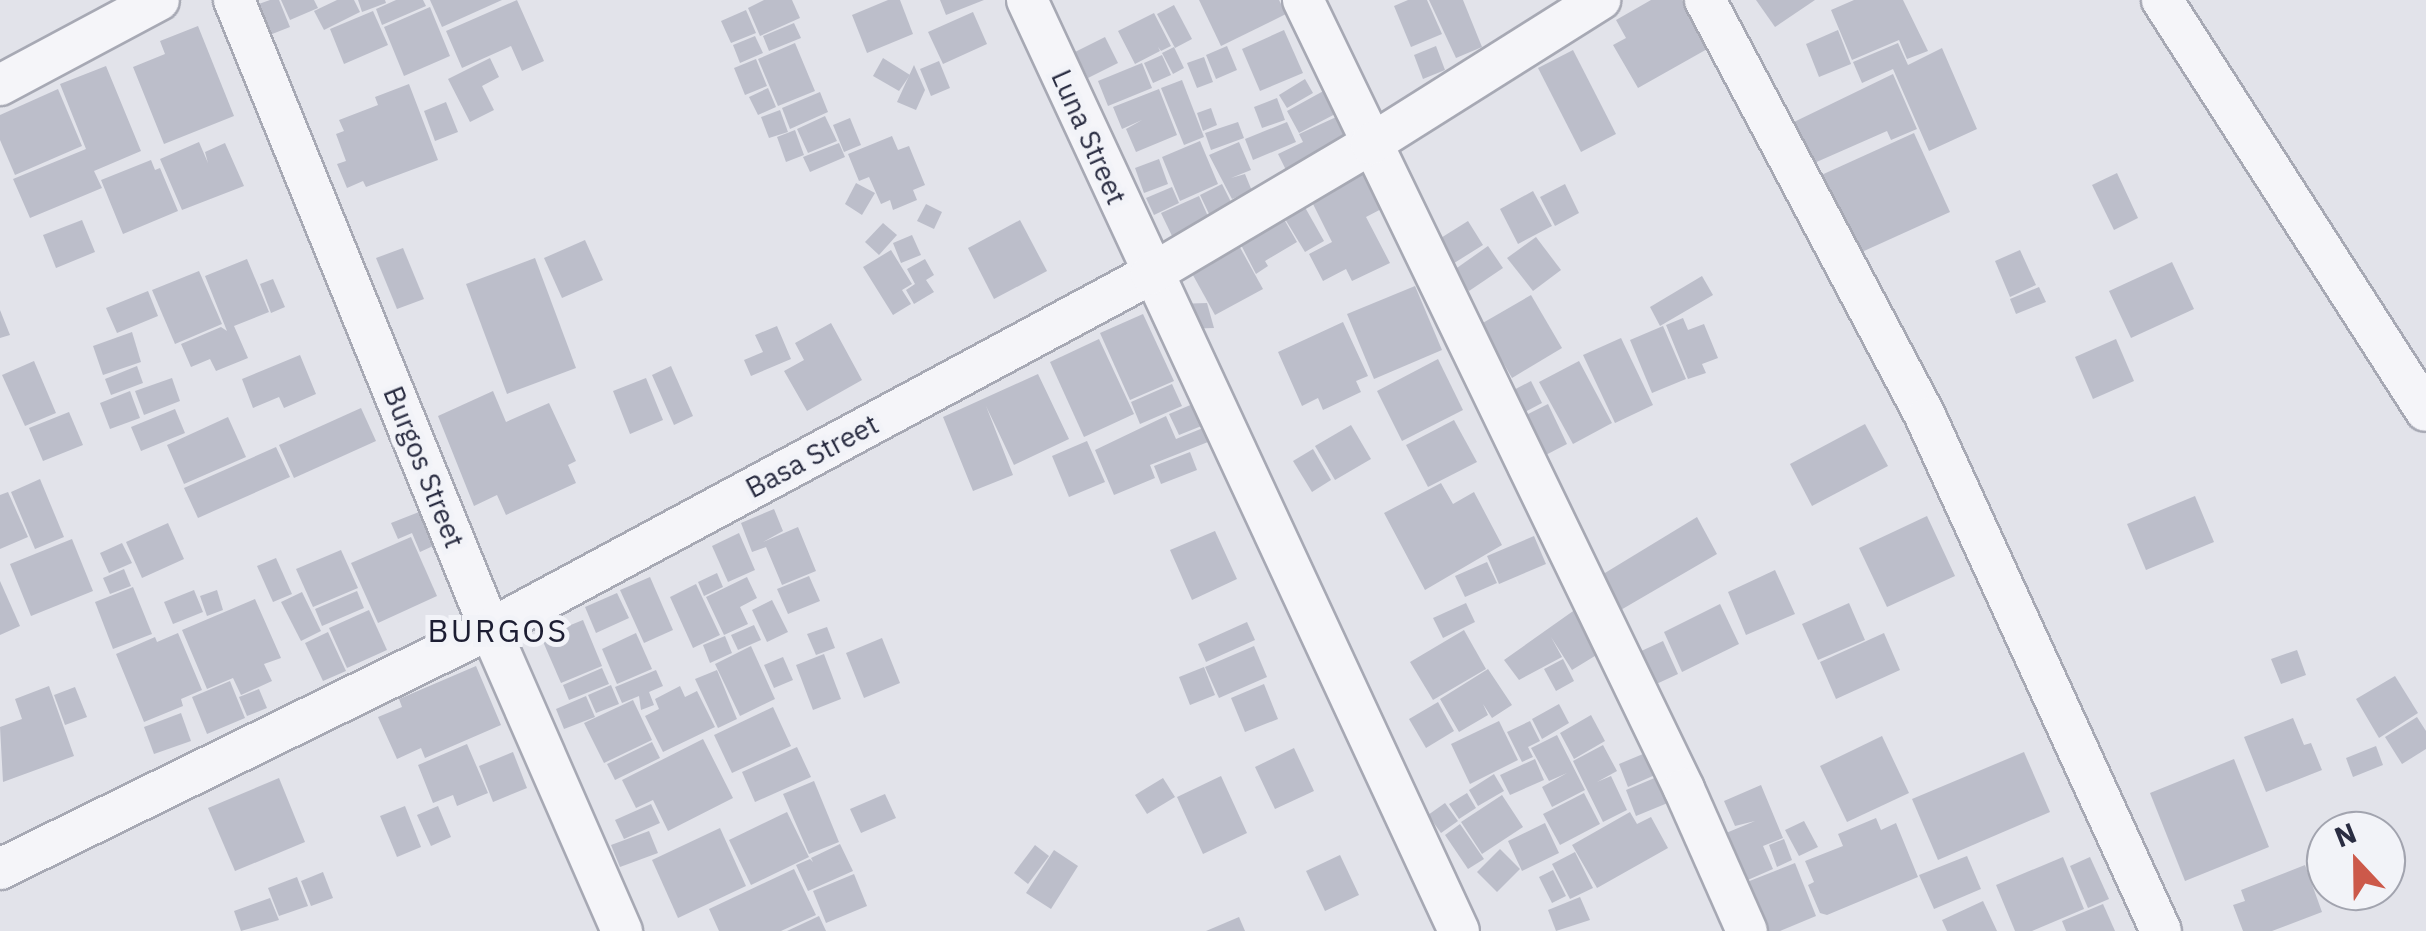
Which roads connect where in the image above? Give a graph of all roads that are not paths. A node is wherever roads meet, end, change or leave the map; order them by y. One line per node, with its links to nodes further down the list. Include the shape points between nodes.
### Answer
1 (159, 0): 8 (street)
2 (234, 0): 12 (street, Burgos Street)
3 (1027, 0): 10 (street, Luna Street)
4 (1303, 0): 9 (street)
5 (1600, 0): 9 (street, Basa Street)
6 (1705, 0): 17 (street, via 1926,418)
7 (2162, 0): 11 (street)
8 (0, 85)
9 (1371, 144): 10 (street, Basa Street); 16 (street, via 1684,789)
10 (1150, 274): 12 (street, Basa Street); 15 (street, Luna Street)
11 (2426, 411)
12 (490, 629): 13 (street, Basa Street); 14 (street, Burgos Street)
13 (0, 869)
14 (622, 931)
15 (1459, 931)
16 (1746, 931)
17 (2161, 931)

